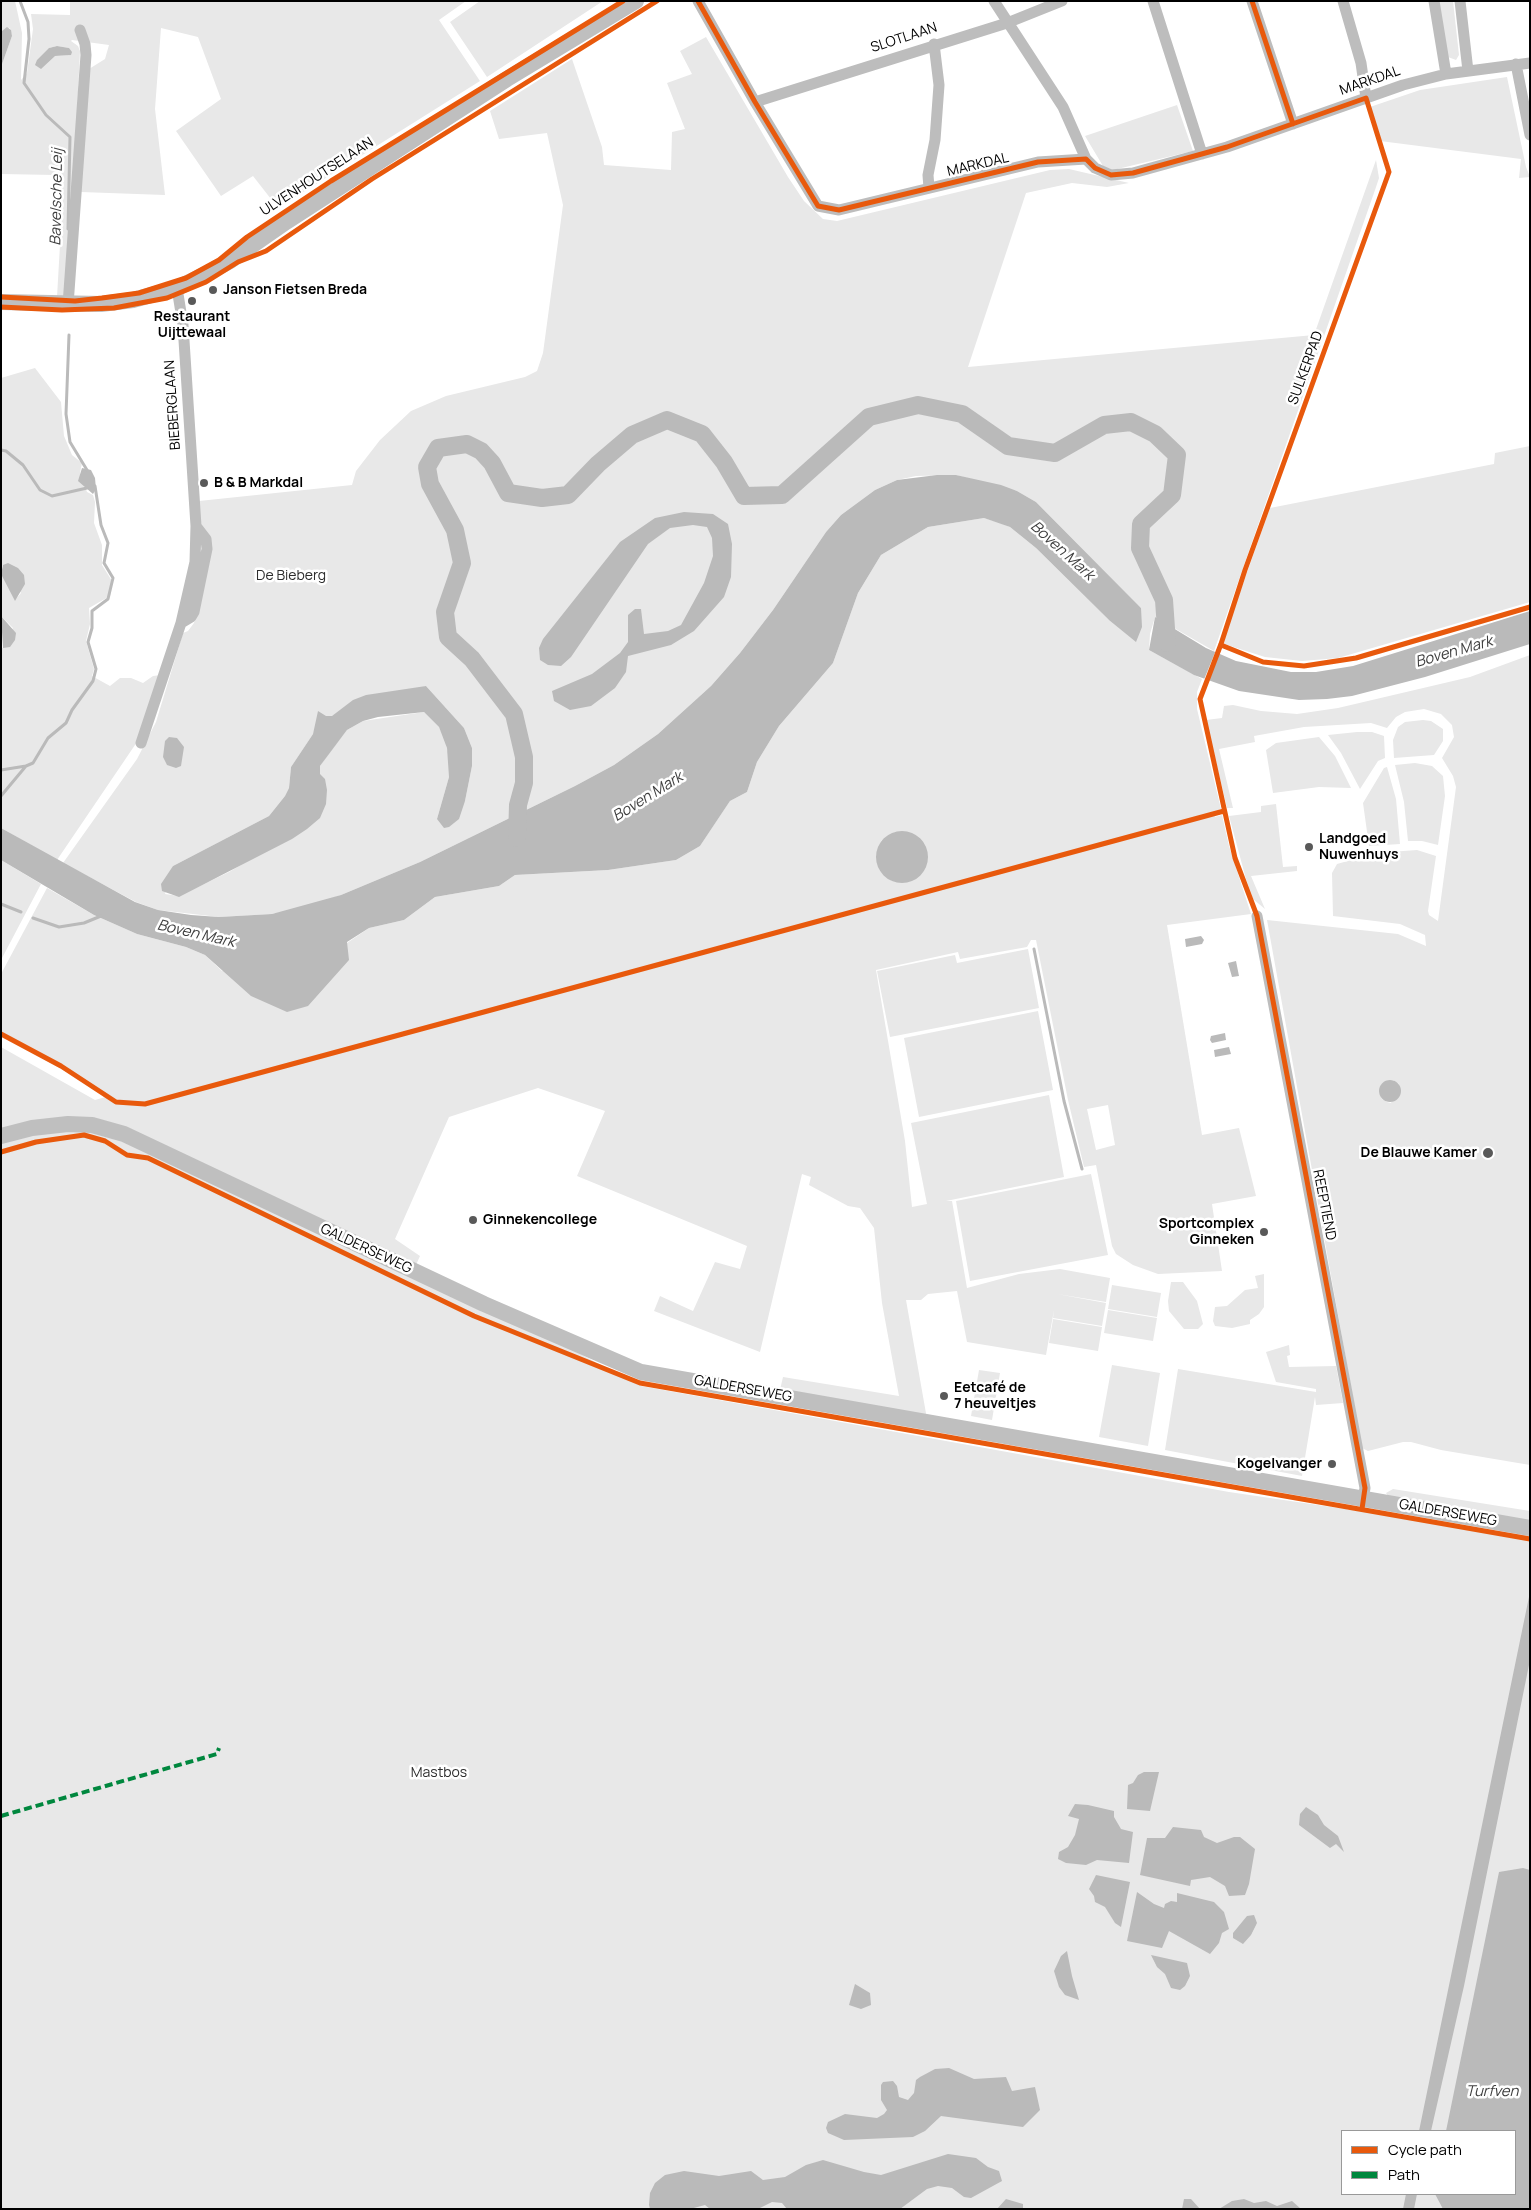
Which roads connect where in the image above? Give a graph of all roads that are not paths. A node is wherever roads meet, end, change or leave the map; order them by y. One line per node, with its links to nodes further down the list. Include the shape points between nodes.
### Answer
1 (636, 1): 24 (street, ULVENHOUTSELAAN, via 507,79 230,261)
2 (698, 1): 18 (street, MARKDAL)
3 (994, 1): 10 (street)
4 (1062, 1): 10 (street, SLOTLAAN)
5 (1153, 1): 21 (street)
6 (1252, 1): 19 (street)
7 (1343, 1): 17 (street, via 1361,63)
8 (1434, 1): 16 (street)
9 (1460, 1): 15 (street)
10 (1007, 23): 12 (street, SLOTLAAN); 22 (street, via 1063,107)
11 (80, 30): 26 (street, via 86,55)
12 (934, 44): 18 (street, SLOTLAAN); 23 (street, via 939,85)
13 (1530, 63): 14 (street, MARKDAL)
14 (1516, 64): 15 (street, MARKDAL); 20 (street)
15 (1468, 70): 16 (street, MARKDAL)
16 (1446, 74): 17 (street, MARKDAL)
17 (1366, 98): 19 (street, MARKDAL)
18 (755, 102): 23 (street, MARKDAL, via 818,206 839,210)
19 (1293, 124): 21 (street, MARKDAL)
20 (1530, 135)
21 (1202, 154): 22 (street, MARKDAL, via 1133,173 1111,175 1094,168)
22 (1086, 160): 23 (street, MARKDAL, via 1038,162)
23 (929, 188)
24 (177, 288): 26 (street, ULVENHOUTSELAAN, via 133,300); 27 (street, BIEBERGLAAN, via 183,325 196,526 195,562 181,623)
25 (1, 302): 26 (street, ULVENHOUTSELAAN)
26 (68, 305)
27 (141, 742)
28 (1257, 916): 30 (street, REEPTIEND, via 1365,1488)
29 (1, 1136): 30 (street, GALDERSEWEG, via 68,1124 92,1125 124,1134 484,1304 641,1372)
30 (1363, 1499): 31 (street, GALDERSEWEG)
31 (1530, 1528)

